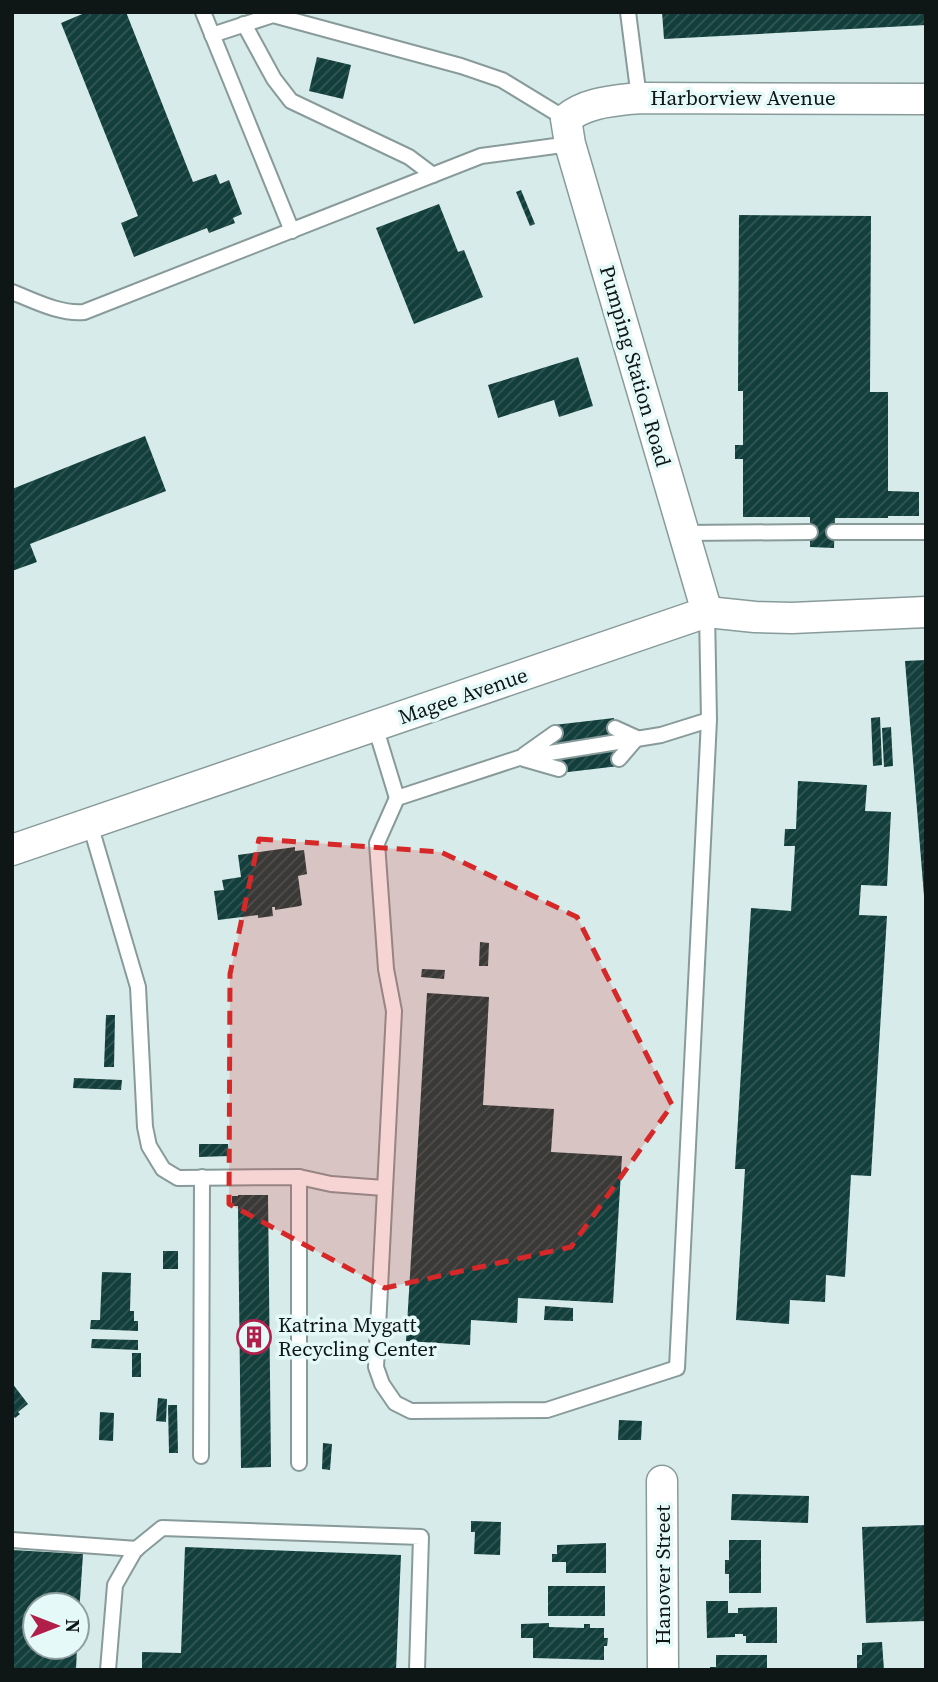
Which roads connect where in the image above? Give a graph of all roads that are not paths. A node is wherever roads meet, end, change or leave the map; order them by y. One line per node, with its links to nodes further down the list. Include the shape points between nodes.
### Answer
1 (203, 12): 4 (lane)
2 (628, 12): 5 (lane)
3 (244, 24): 4 (lane); 7 (lane, via 273,15 461,66 502,80); 8 (lane, via 291,101 409,157)
4 (212, 35): 9 (lane)
5 (639, 98): 6 (street, Harborview Avenue); 7 (street, Harborview Avenue, via 577,109)
6 (926, 99)
7 (568, 131): 8 (lane); 14 (street, Pumping Station Road)
8 (433, 175): 9 (lane)
9 (292, 230): 10 (lane, via 84,312 59,310)
10 (12, 292)
11 (810, 532): 14 (lane)
12 (834, 532): 13 (lane)
13 (926, 532)
14 (684, 533): 15 (street, Pumping Station Road)
15 (707, 612): 16 (street, Magee Avenue, via 792,618); 17 (lane); 18 (street, Magee Avenue)
16 (926, 612)
17 (709, 720): 21 (lane); 30 (lane, via 677,1368 547,1410 411,1411 395,1403 376,1367)
18 (374, 726): 25 (lane); 26 (street, Magee Avenue)
19 (615, 727): 21 (lane)
20 (555, 733): 22 (lane)
21 (637, 738): 22 (lane); 23 (lane)
22 (519, 758): 24 (lane); 25 (lane)
23 (619, 759)
24 (559, 769)
25 (397, 798): 30 (lane, via 377,843 386,969 394,1011)
26 (90, 824): 27 (street, Magee Avenue); 28 (lane, via 138,987 149,1146 163,1169 178,1178)
27 (12, 850)
28 (202, 1177): 29 (lane); 31 (lane)
29 (299, 1177): 30 (lane); 32 (lane)
30 (384, 1188)
31 (201, 1456)
32 (299, 1463)
33 (662, 1481): 38 (street, Hanover Street)
34 (12, 1540): 35 (lane)
35 (137, 1549): 36 (lane, via 115,1585); 37 (lane, via 162,1528 421,1537)
36 (108, 1670)
37 (417, 1670)
38 (663, 1670)

